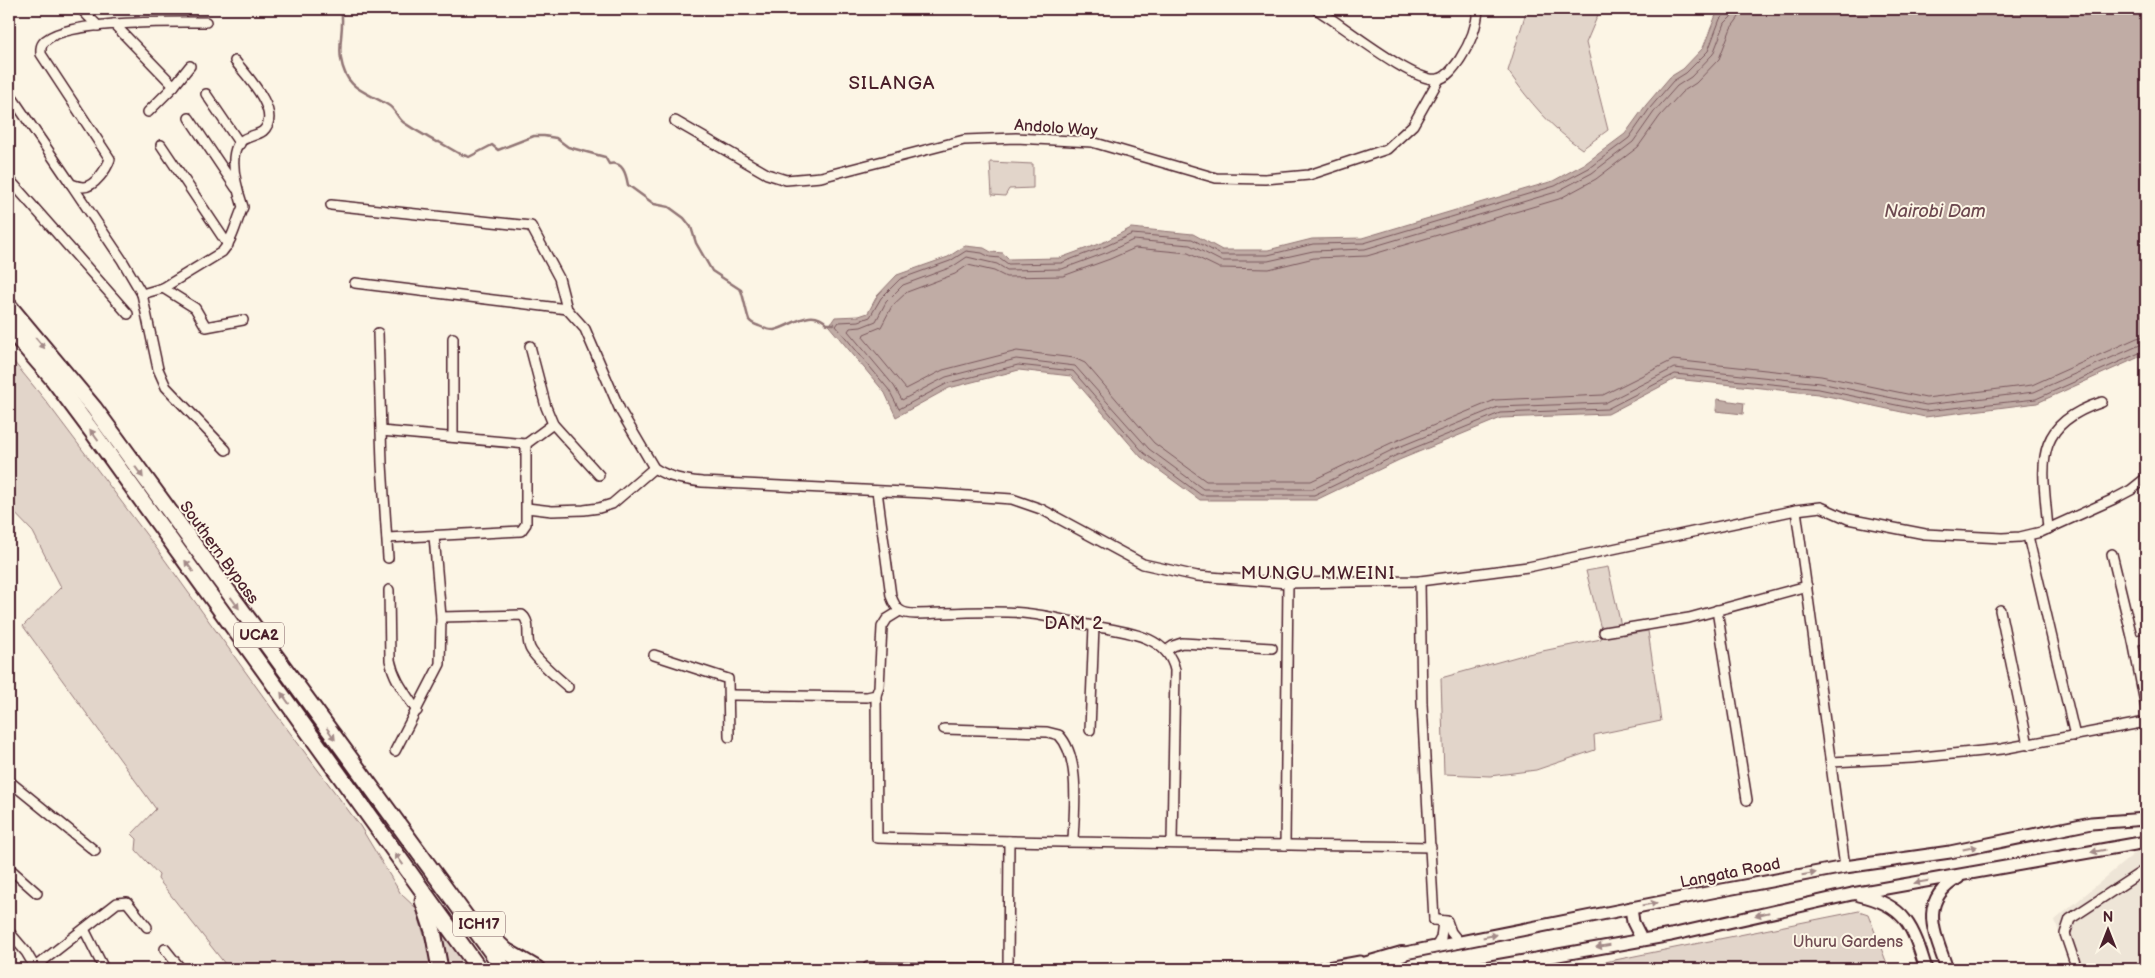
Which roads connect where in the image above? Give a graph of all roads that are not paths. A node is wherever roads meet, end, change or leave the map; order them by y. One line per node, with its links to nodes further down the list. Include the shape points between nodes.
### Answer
1 (81, 9): 6 (street)
2 (1316, 9): 9 (street, via 1413,73 1426,79)
3 (1478, 9): 9 (street, Andolo Way, via 1476,25 1464,52)
4 (206, 22): 5 (street)
5 (114, 24): 6 (street); 10 (street)
6 (98, 26): 19 (street, via 57,34 44,41 41,47 41,54 110,159 107,168 90,185)
7 (235, 62): 16 (street, via 260,93 269,111 263,131)
8 (190, 66): 10 (street)
9 (1439, 79): 15 (street, Andolo Way, via 1413,125 1387,149 1309,175 1265,179 1216,178 1092,142 1016,138 964,140 821,177 786,180 767,174)
10 (174, 86): 13 (street)
11 (9, 93): 19 (street)
12 (206, 94): 16 (street)
13 (148, 112)
14 (190, 118): 20 (street)
15 (675, 121)
16 (240, 144): 20 (street, via 234,159)
17 (160, 145): 22 (street)
18 (9, 179): 28 (street)
19 (71, 184): 25 (street)
20 (236, 188): 22 (street, via 243,207)
21 (331, 205): 27 (street, via 531,226 560,278)
22 (228, 245): 24 (street, via 222,252)
23 (355, 283): 27 (street)
24 (163, 288): 25 (street); 29 (street, via 196,308 206,327)
25 (142, 294): 39 (street, via 158,369 166,387)
26 (9, 306): 93 (highway, Southern Bypass / UCA2, one-way to 93, via 94,408)
27 (567, 309): 40 (street, via 585,330 620,410)
28 (128, 314)
29 (242, 320)
30 (9, 328): 95 (highway, Southern Bypass / UCA2, one-way to 30, via 100,442 53,379)
31 (378, 333): 36 (street)
32 (453, 338): 37 (street)
33 (530, 346): 35 (street)
34 (2102, 402): 46 (street, via 2074,414 2059,425 2050,438 2044,466)
35 (553, 424): 38 (street); 41 (street)
36 (381, 431): 37 (street); 49 (street)
37 (453, 436): 38 (street)
38 (526, 444): 44 (street)
39 (226, 450)
40 (654, 468): 43 (street, via 672,477 702,482); 44 (street, via 612,504 599,508)
41 (599, 475)
42 (2146, 478): 46 (street, via 2114,499)
43 (877, 491): 53 (street, via 1012,499 1040,509 1144,564 1197,576); 58 (street, via 891,596)
44 (527, 508): 47 (street, via 526,524 518,532)
45 (1796, 510): 48 (street, via 1821,508 1848,519 1939,535); 52 (street, via 1528,567); 54 (street)
46 (2048, 529): 48 (street)
47 (434, 536): 49 (street); 59 (street)
48 (2028, 536): 75 (street)
49 (387, 538): 51 (street)
50 (2112, 554): 63 (street)
51 (388, 558)
52 (1420, 581): 53 (street); 88 (street, via 1422,704)
53 (1288, 584): 87 (street)
54 (1807, 586): 56 (street); 79 (street)
55 (388, 590): 71 (street, via 392,671)
56 (1718, 610): 61 (street); 81 (street)
57 (2000, 610): 77 (street)
58 (900, 611): 60 (street, via 904,614 1024,613); 69 (street, via 887,619 882,627)
59 (440, 617): 67 (street, via 522,615 527,621 531,650); 71 (street, via 440,664)
60 (1094, 626): 65 (street, via 1134,633); 74 (street)
61 (1604, 632)
62 (2146, 638): 63 (street)
63 (2133, 641): 70 (street)
64 (1272, 648): 65 (street, via 1182,643)
65 (1166, 651): 85 (street, via 1175,670)
66 (654, 655): 68 (street, via 725,676 730,682)
67 (568, 687)
68 (730, 695): 69 (street); 76 (street)
69 (876, 695): 83 (street, via 876,838)
70 (2146, 708)
71 (417, 711): 78 (street)
72 (2146, 722): 75 (street)
73 (944, 730): 84 (street, via 1059,734 1069,751 1073,769)
74 (1090, 730)
75 (2075, 736): 77 (street)
76 (729, 737)
77 (2028, 745): 79 (street, via 1959,754)
78 (396, 751)
79 (1831, 762): 91 (street)
80 (9, 781): 89 (street)
81 (1747, 800)
82 (2146, 820): 91 (main road, Langata Road, one-way to 82, via 1950,852 2091,823)
83 (1009, 841): 84 (street); 117 (street)
84 (1073, 841): 85 (street)
85 (1172, 842): 87 (street)
86 (2146, 842): 94 (main road, one-way to 94)
87 (1285, 845): 88 (street)
88 (1431, 847): 99 (street)
89 (95, 851)
90 (9, 868): 96 (street)
91 (1845, 868): 98 (main road, Langata Road, one-way to 91)
92 (2146, 868): 123 (street, via 2070,919 2065,934)
93 (430, 869): 114 (highway, Southern Bypass / UCA2); 115 (highway, ICH17, via 506,951)
94 (1964, 875): 97 (main road, one-way to 97); 122 (main road, via 1947,884 1936,896 1932,910)
95 (418, 885): 112 (highway, via 433,931); 113 (highway, Southern Bypass / UCA2)
96 (38, 893)
97 (1852, 894): 103 (main road, one-way to 103); 121 (main road, via 1873,898 1898,912 1918,943)
98 (1631, 908): 103 (main road); 104 (main road, Langata Road, one-way to 98)
99 (1434, 920): 104 (street, via 1447,921); 105 (street, via 1443,921)
100 (147, 927): 101 (street, via 129,904 121,902)
101 (84, 929): 108 (street); 110 (street)
102 (9, 932): 108 (street)
103 (1642, 940): 120 (main road, one-way to 120)
104 (1459, 942): 105 (main road, Langata Road)
105 (1436, 947): 107 (main road, Langata Road)
106 (165, 949): 111 (street)
107 (1402, 954): 118 (main road, Langata Road); 119 (main road)
108 (35, 968)
109 (868, 968): 116 (street)
110 (104, 969)
111 (181, 969)
112 (440, 969)
113 (479, 969)
114 (504, 969)
115 (537, 969)
116 (992, 969)
117 (1008, 969)
118 (1322, 969)
119 (1350, 969)
120 (1479, 969)
121 (1926, 969)
122 (1947, 969)
123 (2077, 969)

